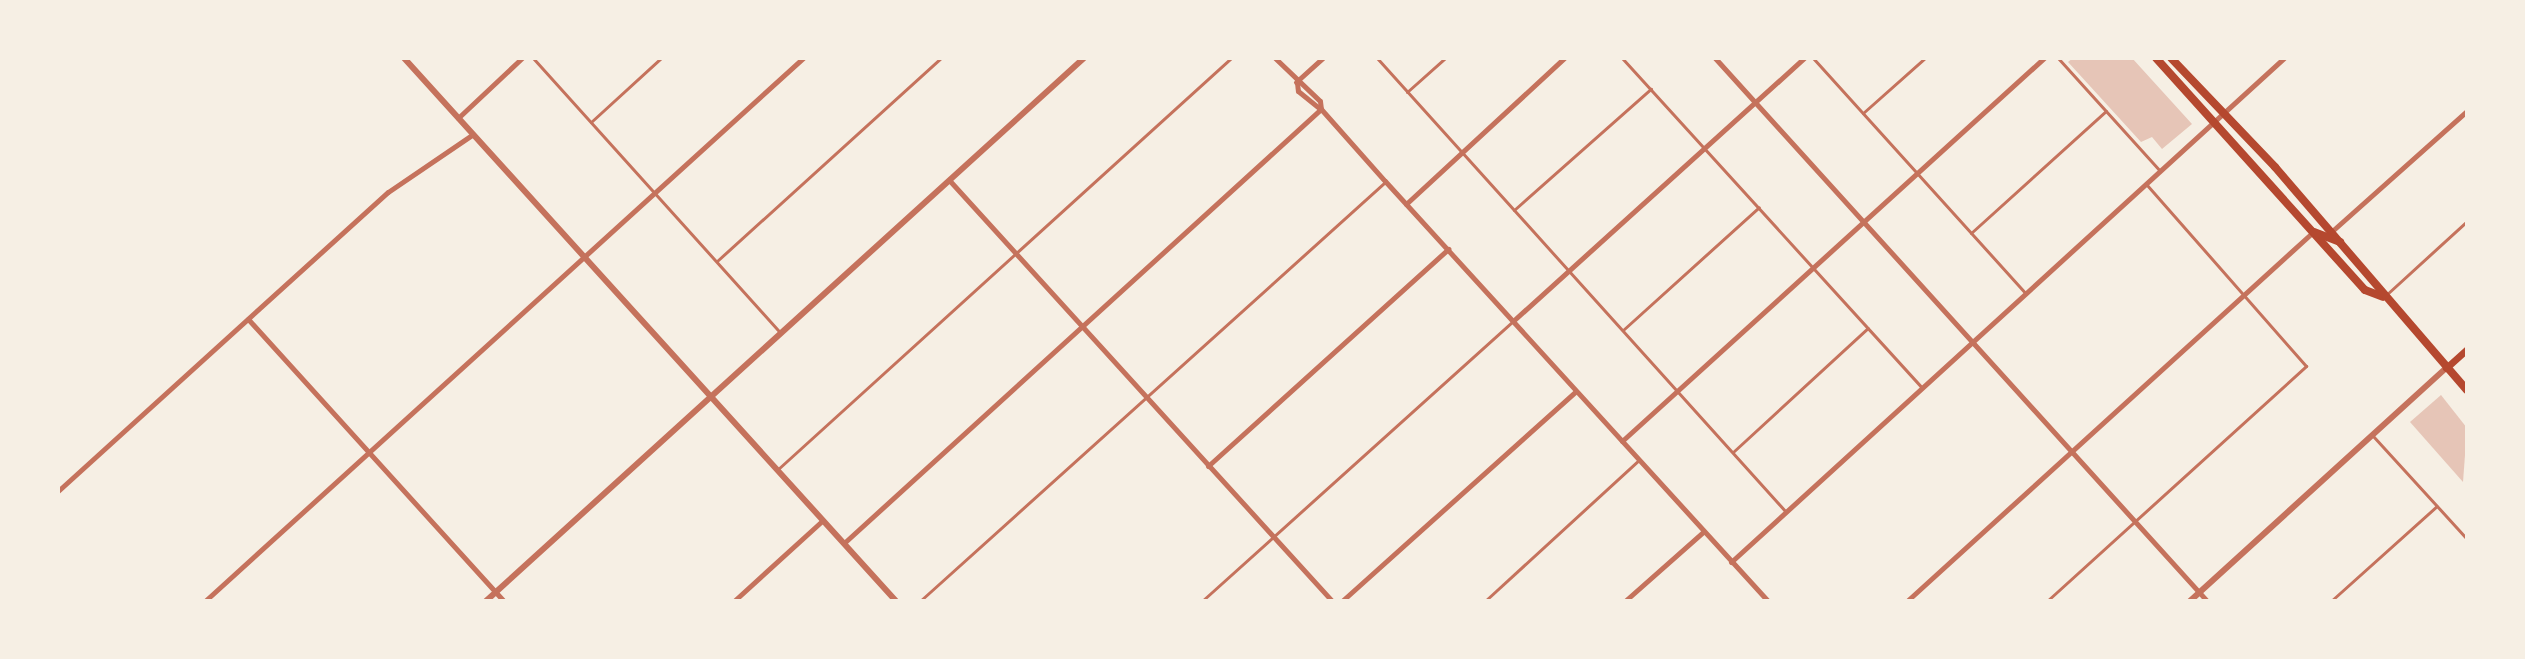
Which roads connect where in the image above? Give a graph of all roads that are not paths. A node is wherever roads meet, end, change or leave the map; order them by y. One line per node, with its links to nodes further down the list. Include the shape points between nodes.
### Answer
1 (404, 58): 33 (street)
2 (522, 58): 33 (street)
3 (533, 58): 34 (lane)
4 (661, 58): 34 (lane)
5 (803, 58): 44 (street)
6 (941, 58): 57 (lane)
7 (1084, 58): 41 (street)
8 (1231, 58): 55 (lane)
9 (1275, 58): 24 (street)
10 (1323, 58): 24 (street)
11 (1377, 58): 26 (lane)
12 (1445, 58): 26 (lane)
13 (1564, 58): 38 (street)
14 (1622, 58): 25 (lane)
15 (1715, 58): 27 (street)
16 (1804, 58): 27 (street)
17 (1813, 58): 31 (lane)
18 (1925, 58): 31 (lane)
19 (2044, 58): 40 (street)
20 (2058, 58): 29 (lane)
21 (2156, 58): 35 (main road)
22 (2171, 58): 32 (main road)
23 (2284, 58): 32 (street)
24 (1296, 82): 28 (street, via 1320,101)
25 (1651, 89): 37 (lane); 47 (lane)
26 (1407, 92): 38 (lane)
27 (1755, 102): 37 (street); 48 (street)
28 (1321, 109): 42 (street); 65 (street)
29 (2106, 111): 39 (lane); 52 (lane)
30 (2467, 111): 51 (street)
31 (1863, 113): 40 (lane)
32 (2223, 114): 35 (street); 51 (main road)
33 (458, 118): 36 (street)
34 (591, 122): 44 (lane)
35 (2213, 123): 39 (street); 50 (main road)
36 (472, 135): 56 (street); 63 (street, via 388,192)
37 (1704, 148): 46 (lane); 59 (street)
38 (1461, 152): 45 (street); 47 (lane)
39 (2160, 171): 43 (street)
40 (1917, 173): 48 (street); 52 (lane)
41 (950, 181): 55 (street); 68 (street)
42 (1385, 181): 45 (street); 77 (lane)
43 (2146, 184): 60 (street); 61 (lane)
44 (655, 193): 56 (street); 57 (lane)
45 (1406, 204): 54 (street)
46 (1759, 207): 58 (lane); 67 (lane)
47 (1514, 210): 59 (lane)
48 (1864, 221): 58 (street); 69 (street)
49 (2467, 221): 62 (lane)
50 (2314, 232): 53 (main road); 61 (street); 62 (main road, via 2365,290)
51 (2331, 232): 53 (main road)
52 (1971, 233): 60 (lane)
53 (2340, 242): 62 (main road)
54 (1448, 249): 64 (street); 84 (street)
55 (1016, 253): 65 (street); 85 (lane)
56 (584, 257): 76 (street); 80 (street)
57 (717, 261): 68 (lane)
58 (1813, 267): 66 (lane); 75 (street)
59 (1568, 271): 64 (street); 67 (lane)
60 (2026, 293): 69 (street)
61 (2245, 295): 82 (street); 90 (lane, via 2306,366)
62 (2383, 297): 71 (main road)
63 (248, 319): 80 (street); 86 (street)
64 (1513, 321): 74 (street); 92 (lane)
65 (1082, 326): 77 (street); 94 (street)
66 (1868, 328): 72 (lane); 81 (lane)
67 (1623, 330): 75 (lane)
68 (780, 332): 76 (street)
69 (1972, 342): 72 (street); 82 (street)
70 (2467, 349): 71 (main road)
71 (2446, 368): 73 (main road); 78 (street)
72 (1922, 388): 88 (street)
73 (2467, 390)
74 (1576, 391): 79 (street); 106 (street)
75 (1678, 391): 79 (street); 81 (lane)
76 (711, 397): 85 (street); 96 (street)
77 (1145, 397): 84 (street); 103 (lane)
78 (2373, 436): 87 (lane); 97 (street)
79 (1622, 441): 83 (street)
80 (370, 452): 96 (street); 98 (street)
81 (1733, 452): 88 (lane)
82 (2072, 452): 90 (street); 110 (street)
83 (1639, 460): 91 (street); 107 (lane)
84 (1208, 466): 92 (street)
85 (777, 470): 89 (street)
86 (58, 491)
87 (2437, 506): 93 (lane); 114 (lane)
88 (1786, 512): 95 (street)
89 (823, 520): 94 (street); 101 (street)
90 (2135, 523): 97 (street); 111 (lane)
91 (1703, 532): 95 (street); 108 (street)
92 (1273, 536): 104 (lane); 105 (street)
93 (2467, 539)
94 (844, 543): 102 (street)
95 (1731, 562): 109 (street)
96 (496, 592): 99 (street); 100 (street)
97 (2199, 593): 112 (street); 113 (street)
98 (205, 601)
99 (486, 601)
100 (504, 601)
101 (734, 601)
102 (896, 601)
103 (920, 601)
104 (1202, 601)
105 (1332, 601)
106 (1342, 601)
107 (1485, 601)
108 (1625, 601)
109 (1768, 601)
110 (1907, 601)
111 (2047, 601)
112 (2190, 601)
113 (2207, 601)
114 (2331, 601)

